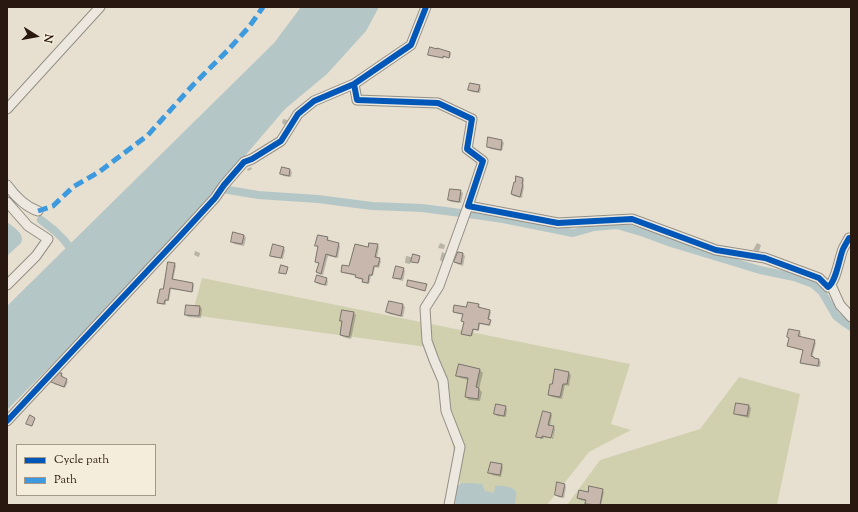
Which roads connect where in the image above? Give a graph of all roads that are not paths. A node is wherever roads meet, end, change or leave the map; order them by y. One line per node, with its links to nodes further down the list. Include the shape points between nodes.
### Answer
1 (100, 7): 4 (street)
2 (426, 7): 3 (street, via 411,45)
3 (354, 84): 7 (street, via 357,100 438,103 472,119 467,149 482,161); 13 (street, via 314,101 298,114 281,140 244,162 215,198)
4 (7, 109)
5 (7, 185): 8 (street, via 30,208)
6 (7, 202): 10 (street, via 28,226 48,239 36,256)
7 (468, 207): 11 (street, via 558,223 632,219 716,250 765,258 819,278 828,287); 14 (street, via 439,286 425,308 427,341 443,381 446,411 460,447)
8 (38, 211)
9 (851, 238): 11 (street, via 844,248)
10 (7, 285)
11 (831, 285): 12 (street, via 840,305)
12 (851, 317)
13 (7, 421)
14 (450, 505)

